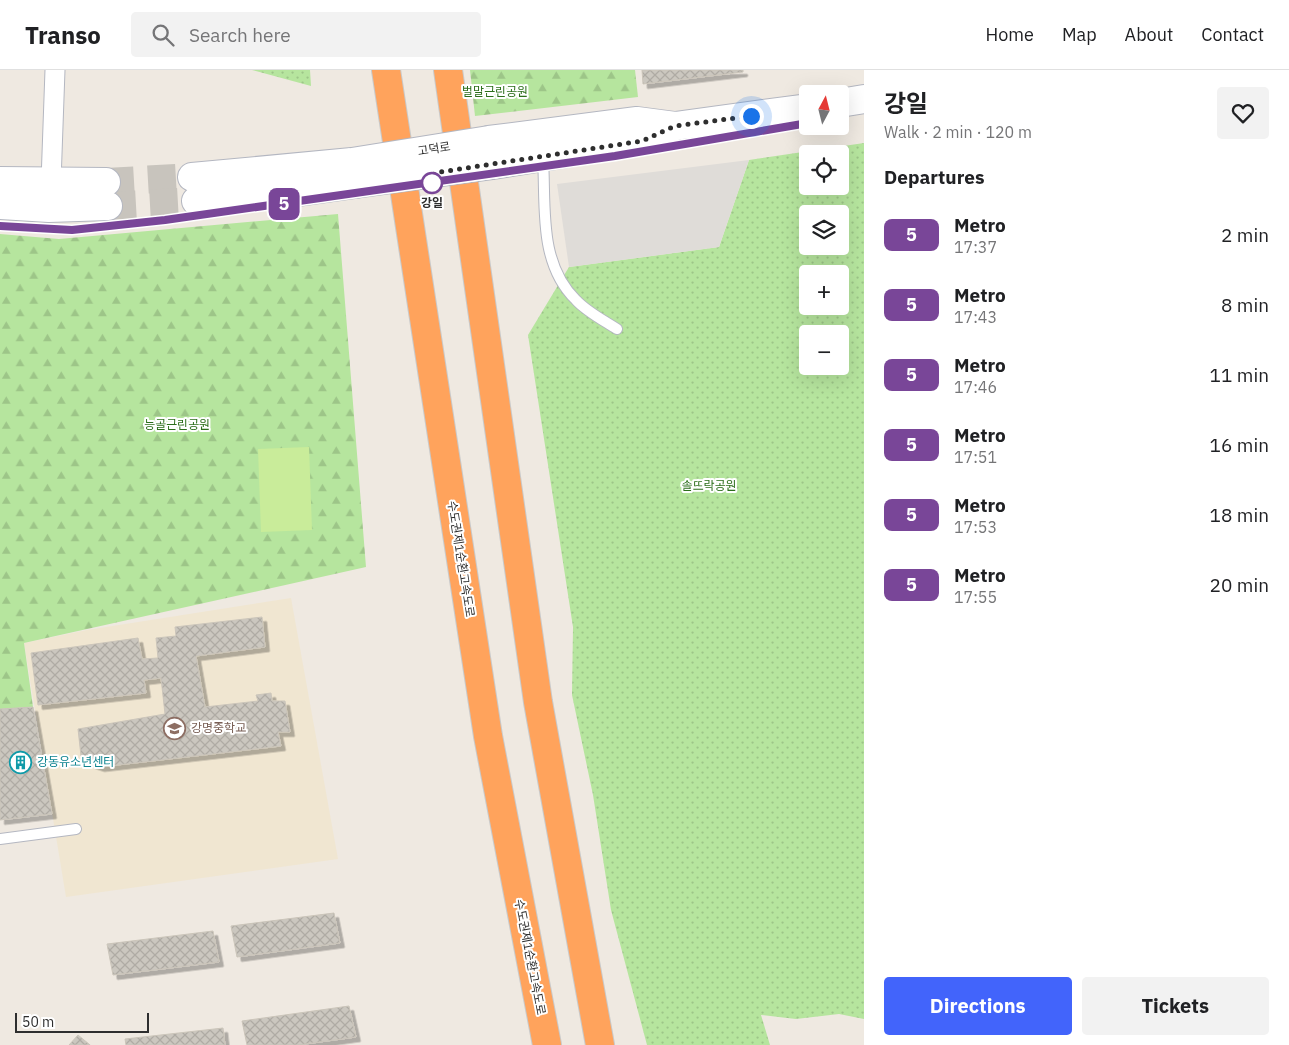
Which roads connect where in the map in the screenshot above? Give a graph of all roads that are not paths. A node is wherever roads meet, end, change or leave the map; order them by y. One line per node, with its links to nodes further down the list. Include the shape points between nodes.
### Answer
1 (55, 70): 11 (street)
2 (386, 70): 17 (highway, 수도권제1순환고속도로, via 488,736)
3 (448, 70): 18 (highway, via 538,702)
4 (864, 99): 5 (main road)
5 (849, 102)
6 (799, 109): 7 (main road, 고덕로)
7 (675, 126): 8 (main road, 고덕로, via 637,121); 9 (main road, 고덕로, via 642,141)
8 (491, 152): 9 (main road, 고덕로); 12 (main road, 고덕로, bridge, via 354,173 284,194)
9 (542, 158): 14 (lane, via 546,238 560,278 575,300)
10 (0, 181): 11 (main road)
11 (51, 182): 13 (main road, via 107,194 49,208)
12 (194, 189)
13 (0, 205)
14 (616, 329)
15 (76, 829): 16 (lane)
16 (0, 840)
17 (547, 1045)
18 (600, 1045)

